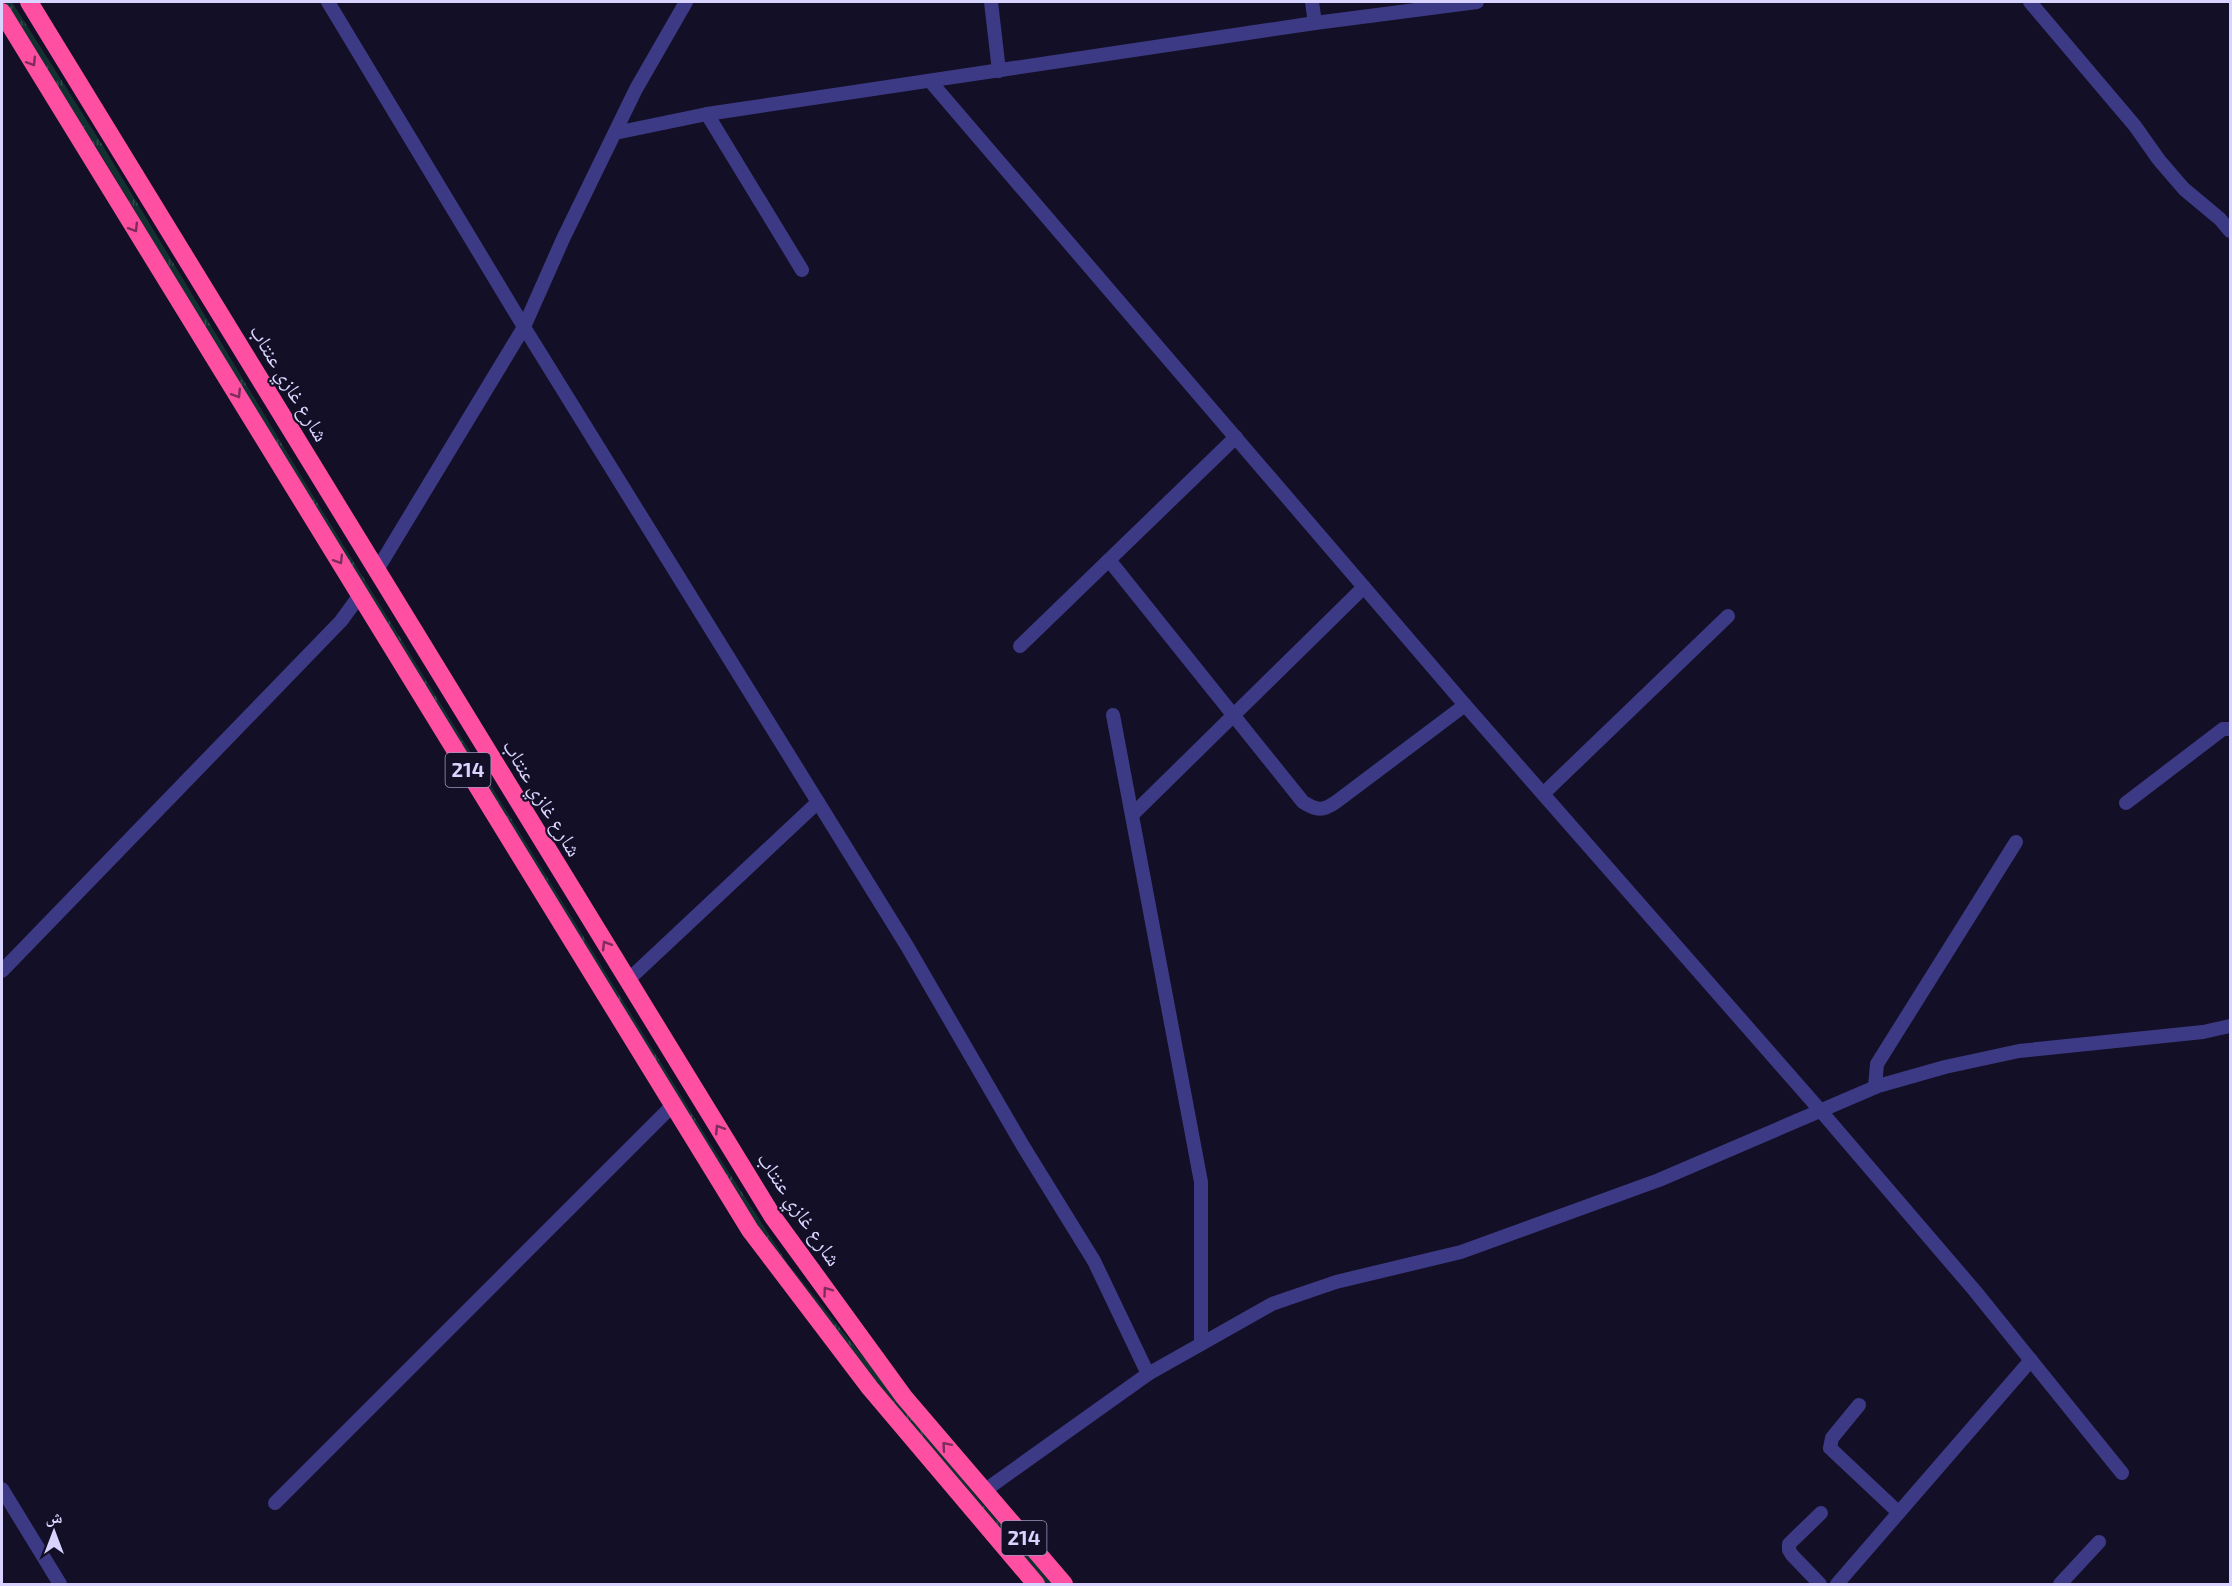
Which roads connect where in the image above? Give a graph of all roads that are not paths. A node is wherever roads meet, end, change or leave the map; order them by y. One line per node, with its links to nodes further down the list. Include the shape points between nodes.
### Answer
1 (29, 2): 20 (highway, شارع غازي عنتاب / 214)
2 (328, 2): 17 (street)
3 (686, 2): 14 (street)
4 (991, 2): 11 (street)
5 (1312, 2): 10 (street)
6 (1477, 2): 8 (street)
7 (2030, 2): 15 (street, via 2184,189)
8 (1459, 3): 10 (street)
9 (2, 12): 22 (highway, 214, one-way to 22)
10 (1315, 23): 11 (street)
11 (999, 70): 12 (street)
12 (930, 81): 13 (street); 18 (street)
13 (707, 114): 14 (street); 16 (street)
14 (615, 133): 17 (street)
15 (2230, 231)
16 (802, 270)
17 (524, 327): 20 (street); 30 (street)
18 (1236, 437): 19 (street); 21 (street)
19 (1109, 560): 24 (street); 27 (street)
20 (376, 570): 35 (highway, شارع غازي عنتاب / 214, one-way to 20)
21 (1364, 587): 25 (street); 27 (street)
22 (360, 595): 34 (street, via 341,621); 38 (highway, 214)
23 (1728, 616): 29 (street)
24 (1020, 646)
25 (1465, 705): 27 (street, via 1324,810 1314,810 1303,802); 29 (street)
26 (1113, 715): 32 (street)
27 (1234, 715): 32 (street)
28 (2230, 729): 31 (street, via 2223,729)
29 (1543, 794): 39 (street)
30 (818, 802): 35 (street); 42 (street, via 1094,1261)
31 (2126, 803)
32 (1132, 815): 40 (street, via 1201,1182)
33 (2016, 842): 37 (street, via 1877,1064)
34 (2, 971)
35 (627, 981): 46 (highway, شارع غازي عنتاب / 214, one-way to 35, via 904,1397 773,1217)
36 (2230, 1026): 37 (street, via 2019,1051)
37 (1875, 1087): 39 (street)
38 (673, 1105): 47 (street); 52 (highway, 214, via 750,1230 862,1379)
39 (1820, 1110): 40 (street, via 1659,1180 1461,1252 1336,1282 1272,1304); 41 (street)
40 (1201, 1344): 42 (street)
41 (2031, 1360): 44 (street); 48 (street)
42 (1148, 1374): 46 (street)
43 (1859, 1405): 48 (street, via 1832,1438 1830,1448)
44 (2122, 1473)
45 (2, 1489): 51 (street)
46 (984, 1491): 53 (highway, شارع غازي عنتاب / 214)
47 (275, 1503)
48 (1898, 1512): 55 (street)
49 (1821, 1513): 54 (street, via 1789,1544 1792,1555)
50 (2099, 1542): 56 (street)
51 (60, 1584)
52 (1036, 1584)
53 (1064, 1584)
54 (1820, 1584)
55 (1837, 1584)
56 (2060, 1584)

